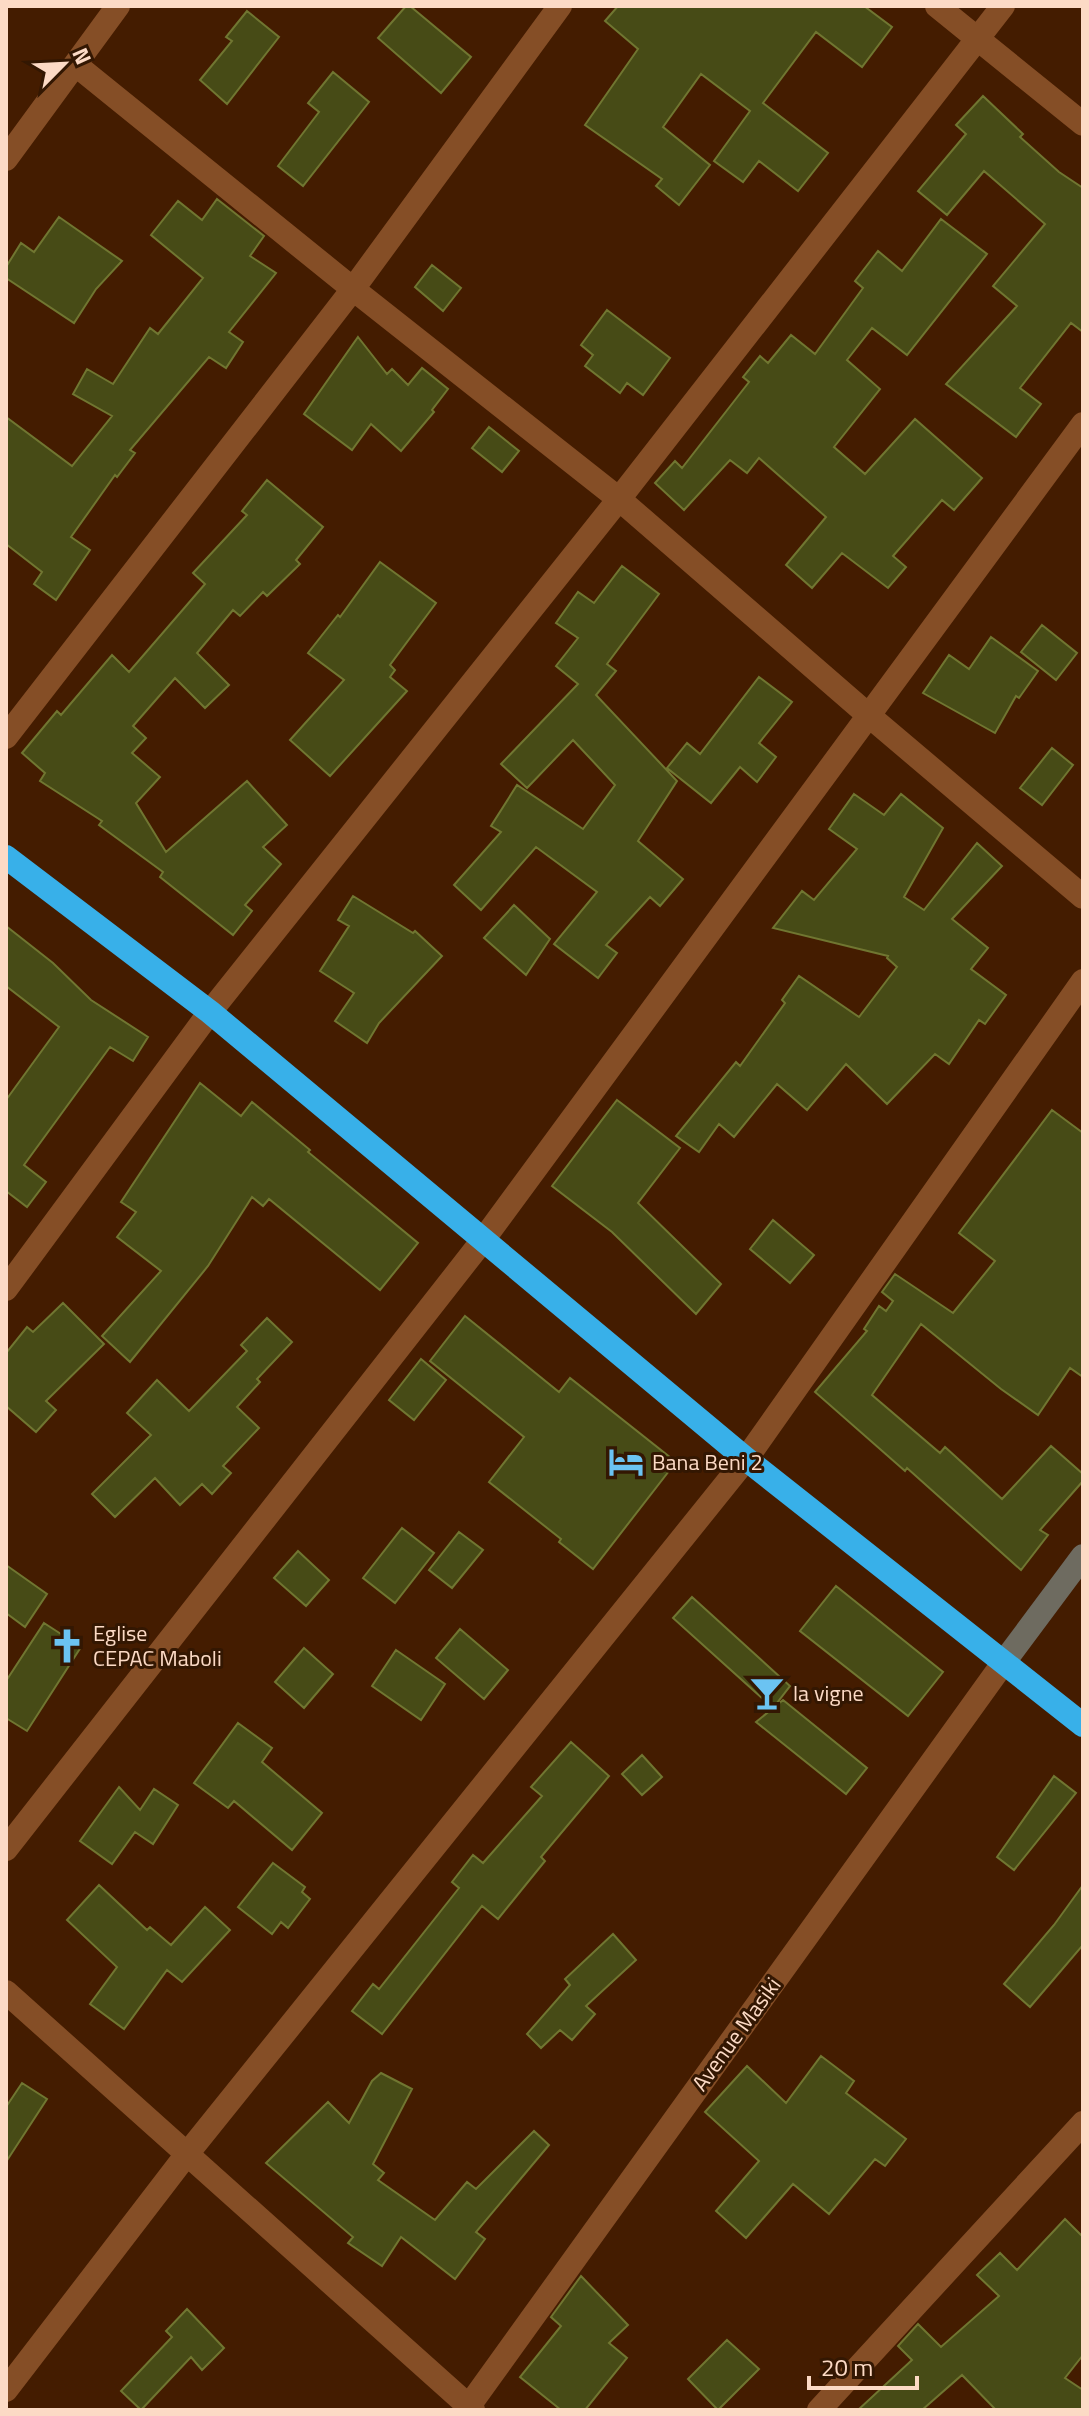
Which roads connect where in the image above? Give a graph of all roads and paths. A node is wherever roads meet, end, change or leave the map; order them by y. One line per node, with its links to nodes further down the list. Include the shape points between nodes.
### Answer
1 (118, 6): 6 (street)
2 (560, 6): 9 (street)
3 (937, 6): 5 (street)
4 (1003, 6): 5 (street)
5 (976, 39): 7 (street); 11 (street)
6 (76, 65): 8 (street); 9 (street)
7 (1083, 124)
8 (8, 153)
9 (353, 289): 11 (street); 13 (street)
10 (1083, 424): 12 (street)
11 (619, 499): 12 (street); 17 (street)
12 (867, 714): 15 (street); 18 (street)
13 (6, 737)
14 (6, 857): 17 (highway)
15 (1083, 897)
16 (1083, 981): 20 (street)
17 (210, 1012): 18 (highway); 19 (street)
18 (483, 1240): 20 (highway); 24 (street)
19 (6, 1289)
20 (746, 1459): 22 (highway); 27 (street)
21 (1083, 1556): 22 (street)
22 (1004, 1662): 23 (highway); 29 (street, Avenue Masiki)
23 (1083, 1725)
24 (6, 1849)
25 (6, 1992): 27 (street)
26 (1083, 2123): 30 (street)
27 (187, 2154): 28 (street); 29 (street)
28 (6, 2390)
29 (469, 2409)
30 (819, 2410)

